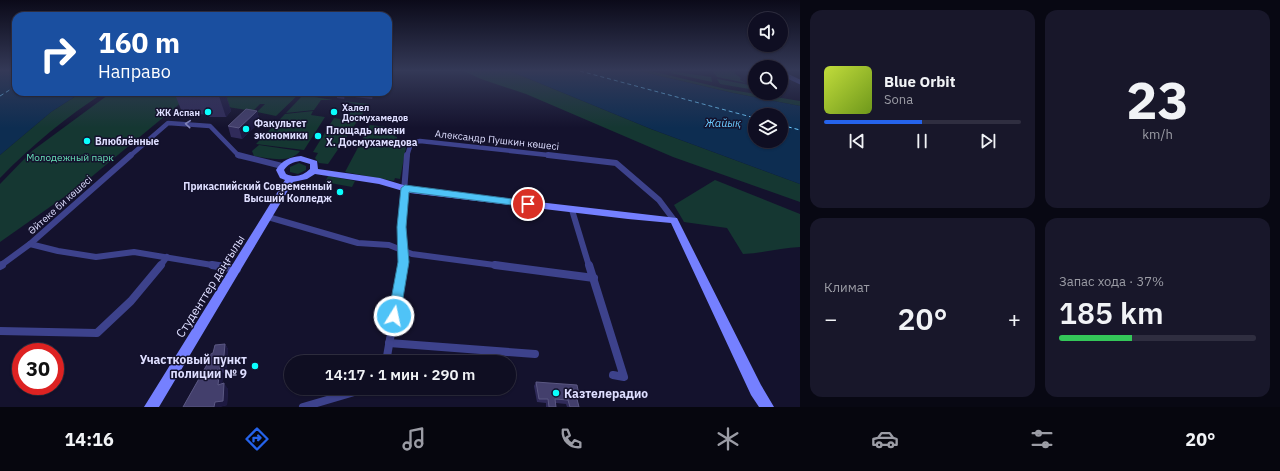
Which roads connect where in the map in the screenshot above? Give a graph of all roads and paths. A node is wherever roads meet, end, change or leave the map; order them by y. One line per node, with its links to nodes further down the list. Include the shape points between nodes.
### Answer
1 (282, 166): 2 (street, via 290,160 306,158 314,163); 3 (street, via 282,174); 8 (street, Әйтеке би көшесі, one-way to 8, via 240,157 210,126 172,122 166,124)
2 (314, 171): 3 (street, via 302,178); 4 (street, via 380,181)
3 (290, 179): 6 (street, Студенттер даңғылы)
4 (405, 188): 5 (street); 7 (street, Александр Пушкин көшесі, via 408,147 411,143 420,141 616,163 659,200); 9 (street, via 401,227)
5 (572, 210): 7 (street); 13 (street)
6 (268, 217): 9 (street, via 304,230 358,243 389,245); 12 (street, Студенттер даңғылы)
7 (674, 220): 22 (street, via 756,390)
8 (30, 244): 10 (street, via 96,257 134,252); 11 (street, Әйтеке би көшесі)
9 (404, 252): 13 (street); 15 (street)
10 (167, 257): 12 (street); 14 (street, via 131,301 97,333)
11 (0, 266)
12 (237, 268): 20 (street, Студенттер даңғылы)
13 (594, 278): 18 (street, via 624,377)
14 (0, 331)
15 (389, 343): 16 (street); 17 (street)
16 (535, 354)
17 (387, 355)
18 (613, 375)
19 (344, 395): 21 (street)
20 (151, 407)
21 (303, 407)
22 (767, 407)

